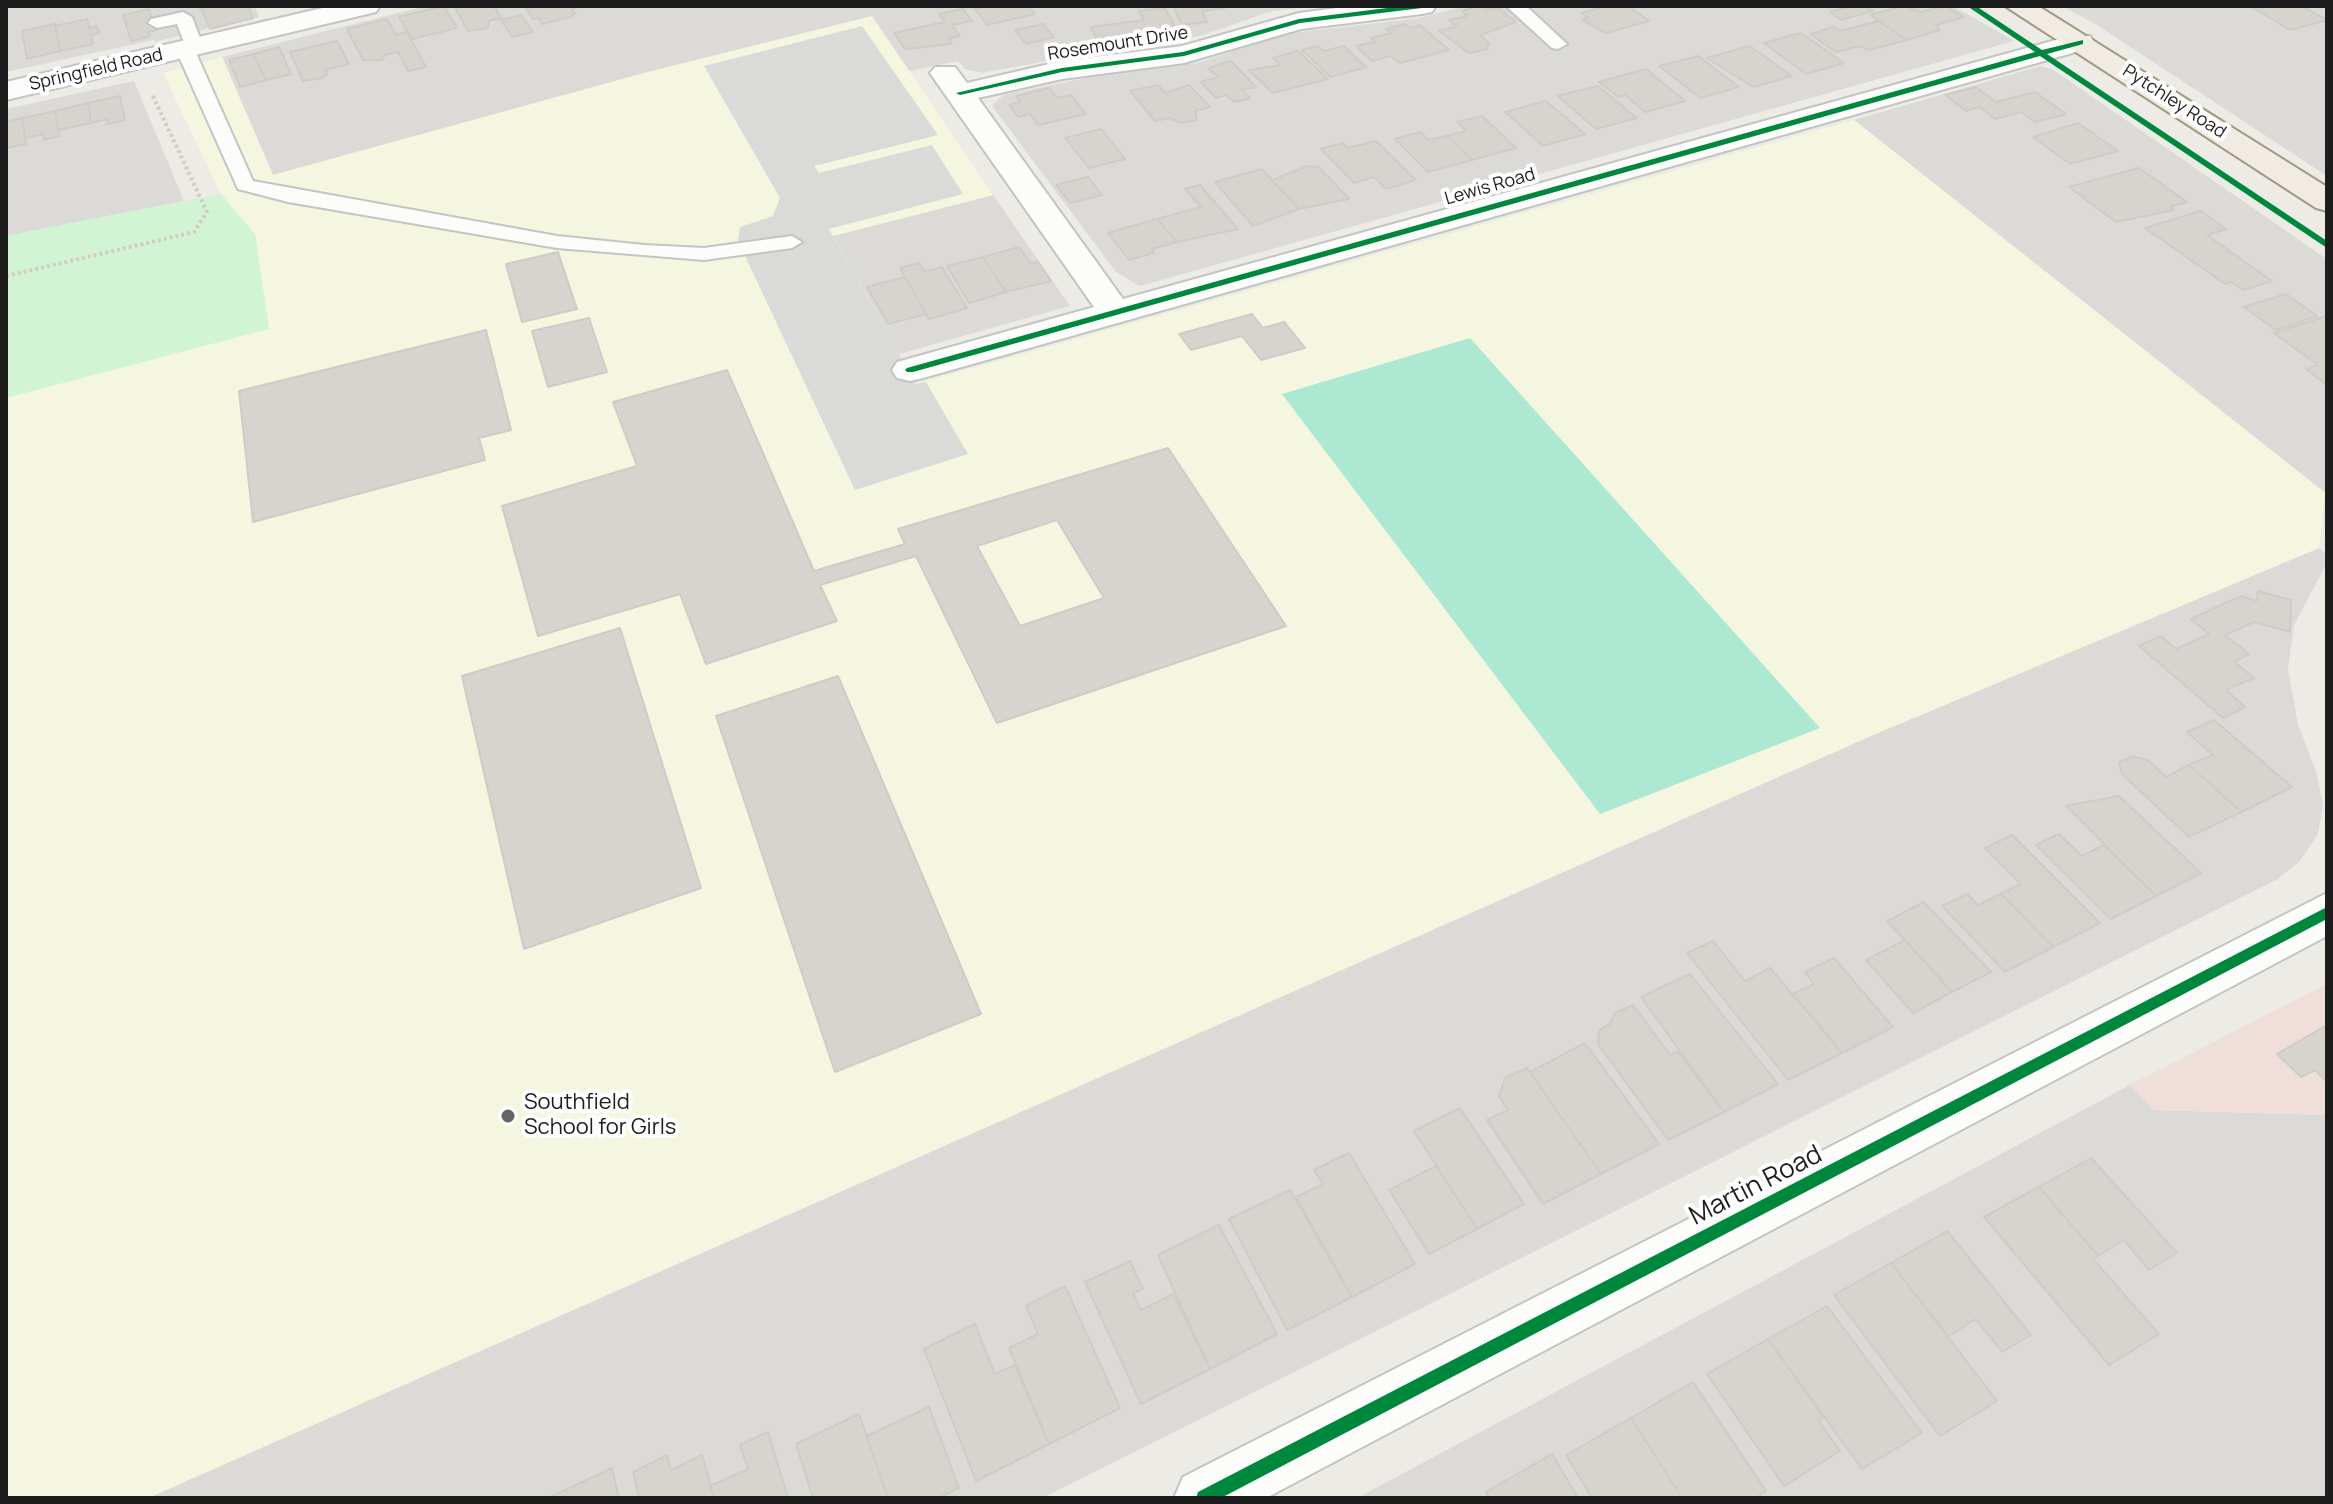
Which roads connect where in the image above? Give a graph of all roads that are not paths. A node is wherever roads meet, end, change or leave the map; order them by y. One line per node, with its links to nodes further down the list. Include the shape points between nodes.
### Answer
1 (366, 6): 5 (street, Springfield Road)
2 (1515, 6): 8 (lane)
3 (2019, 6): 7 (main road, Pytchley Road)
4 (1415, 7): 13 (street, Rosemount Drive, via 1299,21 1184,54 951,81)
5 (297, 14): 9 (street, Springfield Road)
6 (157, 23): 9 (lane, via 183,17)
7 (2080, 42): 11 (main road, Pytchley Road); 13 (street, Lewis Road)
8 (1558, 44)
9 (190, 49): 10 (street, Springfield Road); 12 (lane, via 245,185 527,237 630,250 704,254)
10 (6, 91)
11 (2327, 201)
12 (792, 242)
13 (1115, 313): 14 (street, Lewis Road)
14 (910, 370)
15 (2327, 913): 16 (street, Martin Road)
16 (1204, 1498)

